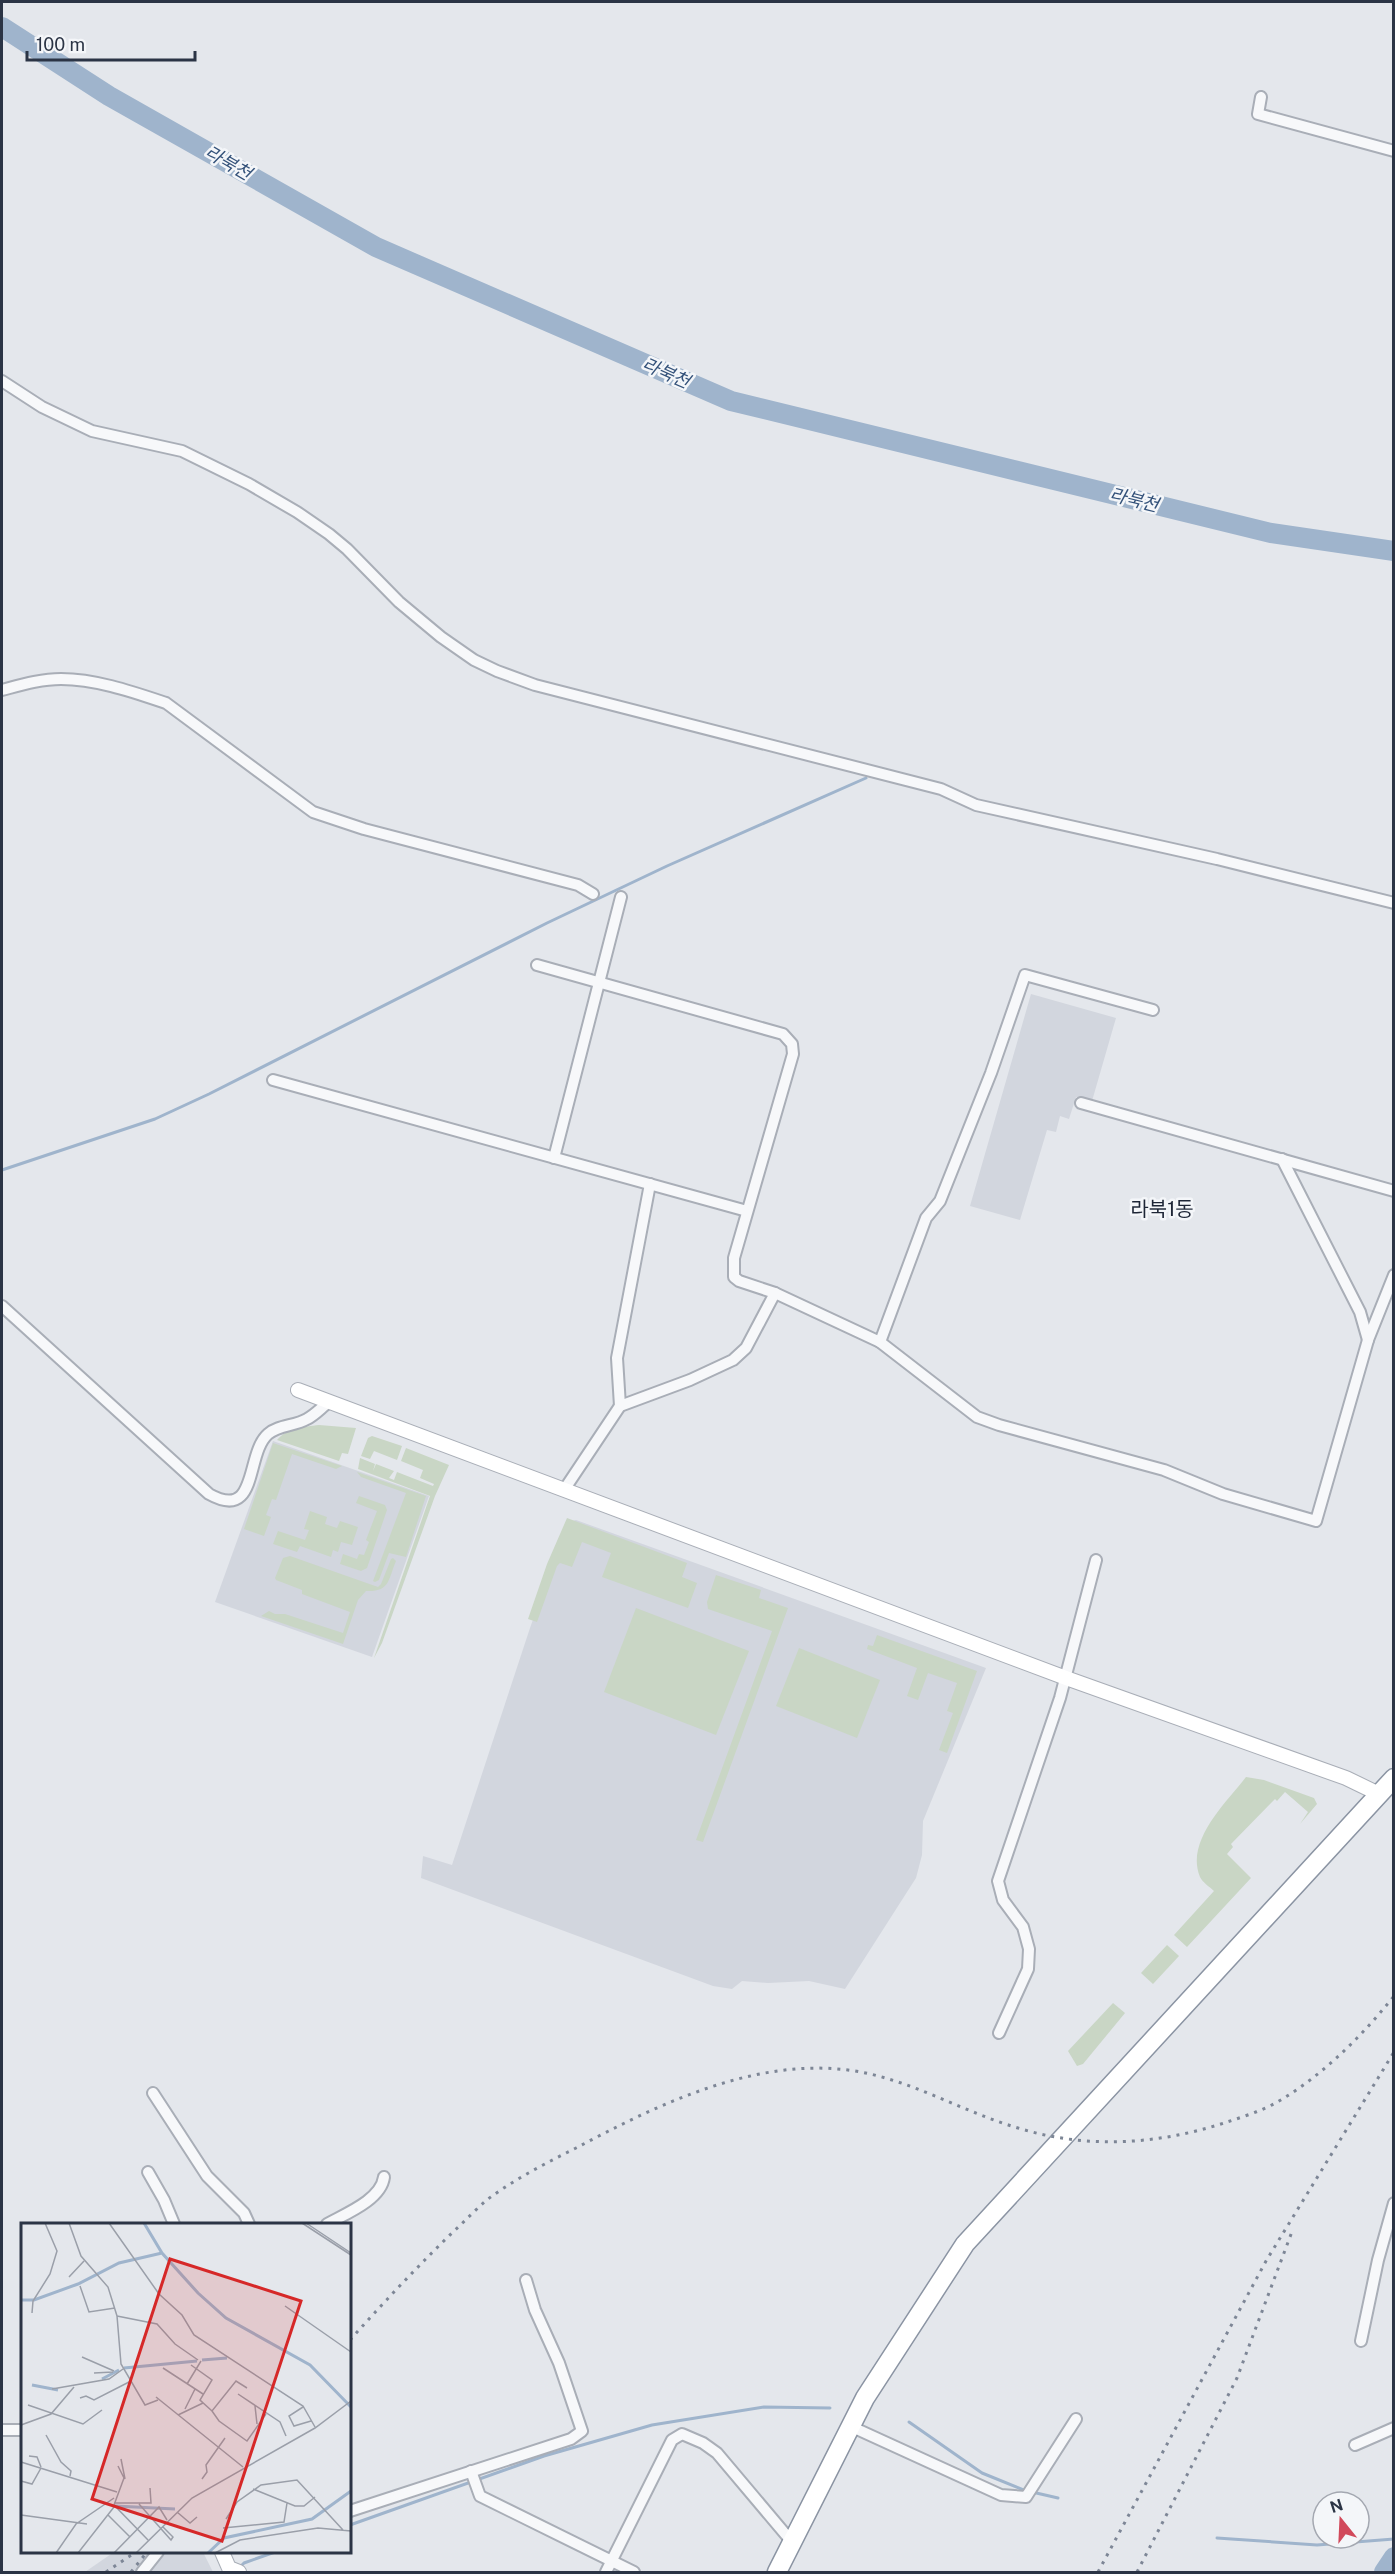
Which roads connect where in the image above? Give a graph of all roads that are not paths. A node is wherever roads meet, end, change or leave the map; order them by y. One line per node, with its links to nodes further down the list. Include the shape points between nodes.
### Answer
1 (1261, 97): 2 (street, via 1258,114)
2 (1394, 151)
3 (2, 381): 7 (street, via 42,407 92,430 182,451 288,507 347,549 399,602 441,637 497,671 536,685 940,789 976,805)
4 (2, 690): 5 (street, via 60,679 113,687 158,700 313,812 578,885)
5 (593, 894)
6 (621, 897): 9 (street)
7 (1394, 903)
8 (537, 965): 9 (street)
9 (599, 983): 13 (street); 17 (street, via 789,1038 793,1054)
10 (1153, 1010): 22 (street, via 1025,975 991,1073 940,1201 926,1218)
11 (273, 1080): 13 (street)
12 (1081, 1103): 14 (street)
13 (555, 1158): 15 (street)
14 (1282, 1159): 16 (street); 21 (street, via 1360,1312)
15 (650, 1184): 17 (street); 25 (street, via 617,1358)
16 (1394, 1191)
17 (747, 1211): 19 (street, via 734,1258 734,1277)
18 (1394, 1275): 21 (street)
19 (776, 1293): 22 (street); 25 (street, via 746,1348 733,1360)
20 (2, 1307): 24 (street, via 219,1499 232,1501 242,1496 258,1449 268,1434 307,1419)
21 (1368, 1340): 22 (street, via 1316,1521 1223,1494 1164,1470 977,1417)
22 (880, 1342)
23 (298, 1390): 24 (street)
24 (329, 1402): 26 (street)
25 (620, 1406): 26 (street)
26 (564, 1490): 28 (street)
27 (1096, 1560): 28 (street)
28 (1066, 1678): 30 (street, via 1346,1778); 31 (street, via 998,1881 1003,1900 1023,1927 1029,1948 1028,1969)
29 (1394, 1778): 30 (highway)
30 (1379, 1794): 42 (highway, via 965,2244)
31 (999, 2033)
32 (153, 2093): 37 (street, via 207,2176 244,2213)
33 (148, 2172): 36 (street)
34 (384, 2177): 38 (street, via 375,2195)
35 (1394, 2203): 40 (street)
36 (174, 2223)
37 (249, 2223)
38 (329, 2223)
39 (526, 2280): 47 (street, via 535,2310 560,2363 582,2431 571,2439)
40 (1361, 2341)
41 (1076, 2419): 42 (street, via 1026,2497 1001,2495)
42 (850, 2426): 49 (highway)
43 (1394, 2428): 46 (street)
44 (2, 2430): 45 (street)
45 (21, 2430)
46 (1355, 2445)
47 (471, 2471): 48 (street); 52 (street, via 480,2496)
48 (351, 2511)
49 (792, 2542): 52 (street, via 717,2453 682,2434 672,2440); 57 (highway)
50 (157, 2553): 54 (street)
51 (223, 2553): 53 (street)
52 (611, 2561): 55 (street); 56 (street)
53 (234, 2570)
54 (142, 2572)
55 (606, 2572)
56 (634, 2572)
57 (777, 2572)

